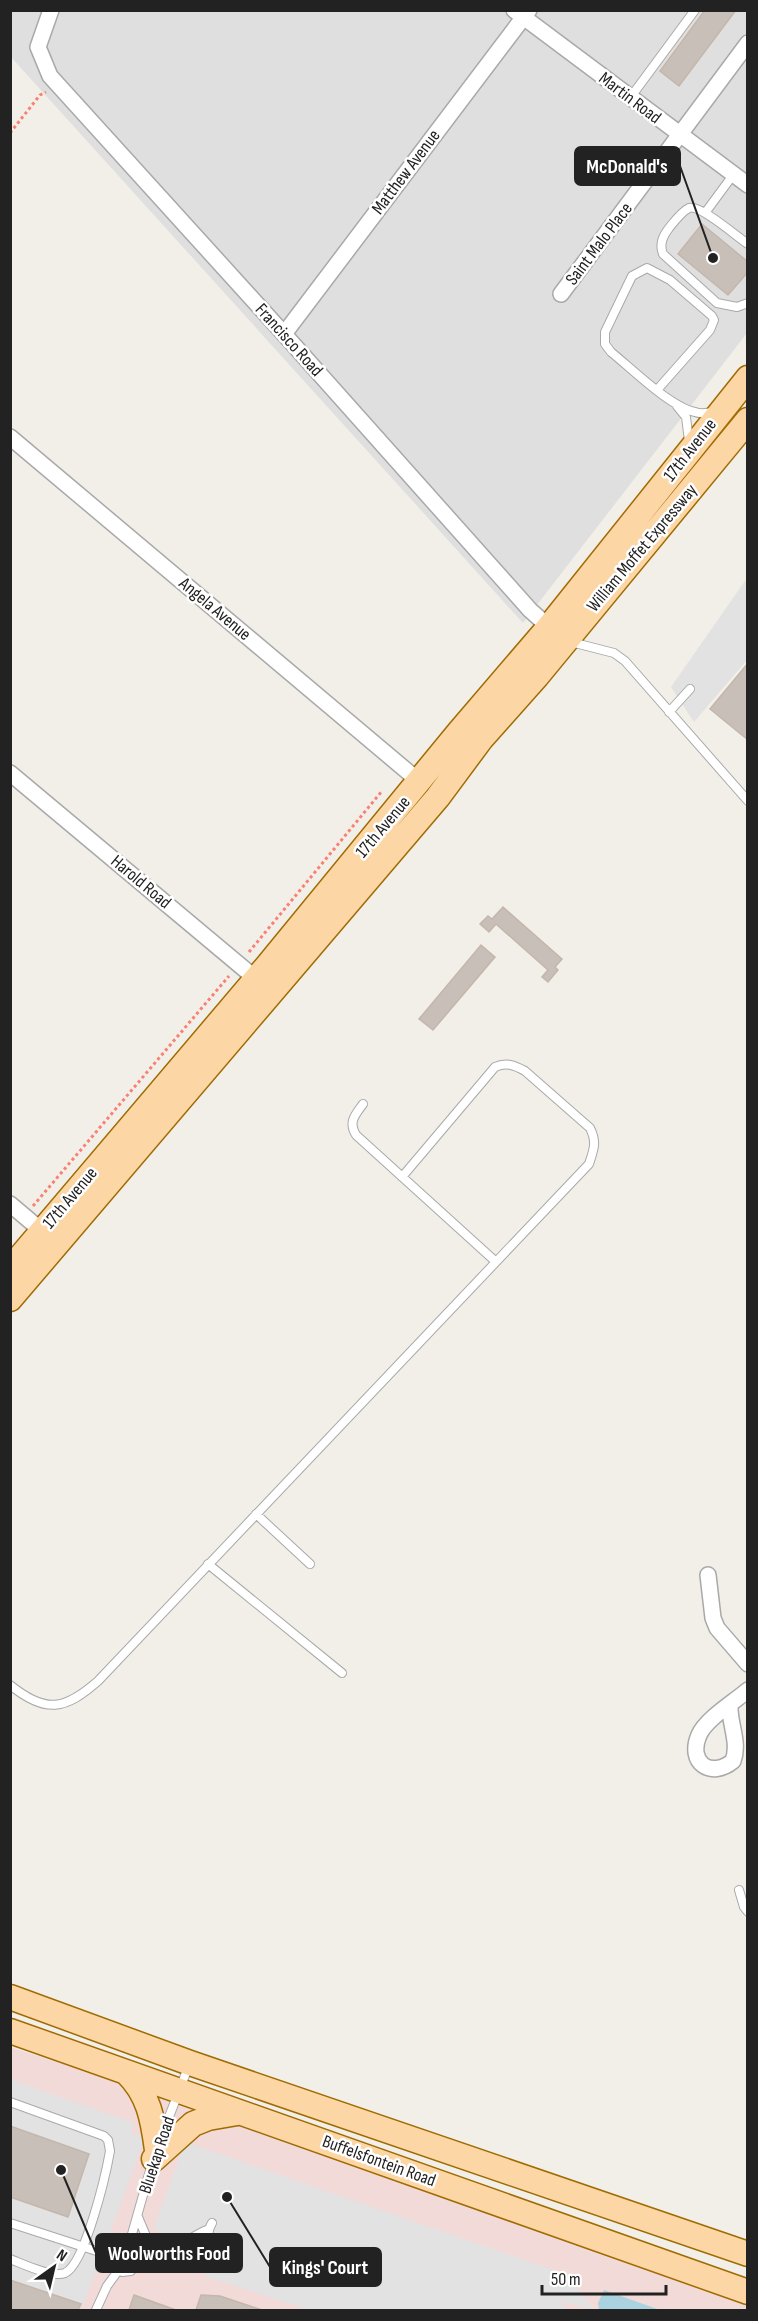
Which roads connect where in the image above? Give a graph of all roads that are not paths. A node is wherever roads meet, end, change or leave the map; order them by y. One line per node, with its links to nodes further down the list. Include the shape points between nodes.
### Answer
1 (51, 10): 13 (street, Francisco Road, via 38,47 44,66 59,87)
2 (695, 10): 5 (lane)
3 (522, 13): 5 (street, Martin Road); 13 (street, Matthew Avenue)
4 (747, 43): 6 (street, Saint Malo Place)
5 (630, 98): 6 (street, Martin Road)
6 (680, 135): 7 (street, Martin Road); 11 (street, Saint Malo Place)
7 (733, 175): 8 (street, Martin Road); 9 (lane)
8 (747, 185)
9 (705, 213): 10 (lane); 12 (lane, via 693,208 680,215 665,234 663,254 717,303 737,307)
10 (747, 244)
11 (561, 294)
12 (747, 303)
13 (284, 334): 21 (street, Francisco Road, via 530,610)
14 (747, 378): 17 (main road, 17th Avenue)
15 (657, 390): 15 (lane, via 710,330 714,320 670,280 647,268 632,276 604,338 611,352); 16 (lane)
16 (674, 402): 17 (lane, via 694,412); 20 (lane, via 688,423)
17 (720, 411): 20 (main road, 17th Avenue)
18 (747, 420): 21 (main road, William Moffet Expressway)
19 (10, 437): 26 (street, Angela Avenue)
20 (688, 452): 21 (main road, 17th Avenue)
21 (558, 634): 22 (main road, William Moffet Expressway); 24 (lane, via 614,653); 26 (main road, 17th Avenue, via 459,732)
22 (537, 676): 28 (main road, 17th Avenue, via 481,739 438,797)
23 (690, 689): 24 (lane)
24 (669, 712): 27 (lane)
25 (10, 773): 28 (street, Harold Road)
26 (420, 782): 28 (main road, 17th Avenue)
27 (747, 801)
28 (256, 978): 32 (main road, 17th Avenue); 35 (main road, 17th Avenue)
29 (363, 1104): 30 (lane, via 352,1119 352,1128)
30 (402, 1177): 33 (lane); 33 (lane, via 495,1067 503,1064 525,1071 590,1128 595,1147 589,1164)
31 (10, 1204): 32 (street)
32 (33, 1224): 34 (main road, 17th Avenue)
33 (495, 1261): 36 (lane)
34 (10, 1269)
35 (10, 1299)
36 (256, 1514): 37 (lane); 38 (lane)
37 (208, 1564): 41 (lane); 42 (lane, via 83,1694 58,1706 45,1705)
38 (310, 1564)
39 (708, 1575): 40 (street, via 717,1628)
40 (747, 1664)
41 (342, 1673)
42 (10, 1685)
43 (747, 1690): 44 (street)
44 (730, 1705)
45 (739, 1890): 46 (lane)
46 (747, 1912)
47 (10, 1997): 49 (main road, Buffelsfontein Road)
48 (10, 2031): 50 (main road, Buffelsfontein Road)
49 (190, 2062): 51 (lane, Bluekap Road); 60 (main road, Buffelsfontein Road)
50 (126, 2072): 51 (main road, Buffelsfontein Road); 54 (main road, via 148,2101 154,2122)
51 (178, 2090): 53 (main road, Buffelsfontein Road); 54 (lane, Bluekap Road)
52 (10, 2102): 57 (lane, via 96,2132 108,2140 109,2159)
53 (240, 2112): 54 (main road, via 193,2124); 65 (main road, Buffelsfontein Road)
54 (155, 2154): 55 (lane, Bluekap Road)
55 (138, 2217): 58 (lane, Bluekap Road); 59 (lane, via 146,2236)
56 (10, 2223): 57 (lane)
57 (84, 2248): 61 (lane); 62 (lane, via 65,2273 54,2274)
58 (131, 2251): 59 (lane); 61 (lane, via 119,2249); 63 (lane)
59 (164, 2253): 63 (lane, via 209,2227 200,2248 180,2264 161,2268)
60 (747, 2254)
61 (112, 2256): 64 (lane)
62 (10, 2259)
63 (135, 2265): 64 (lane, via 129,2272)
64 (118, 2271): 66 (lane)
65 (747, 2292)
66 (96, 2310)

